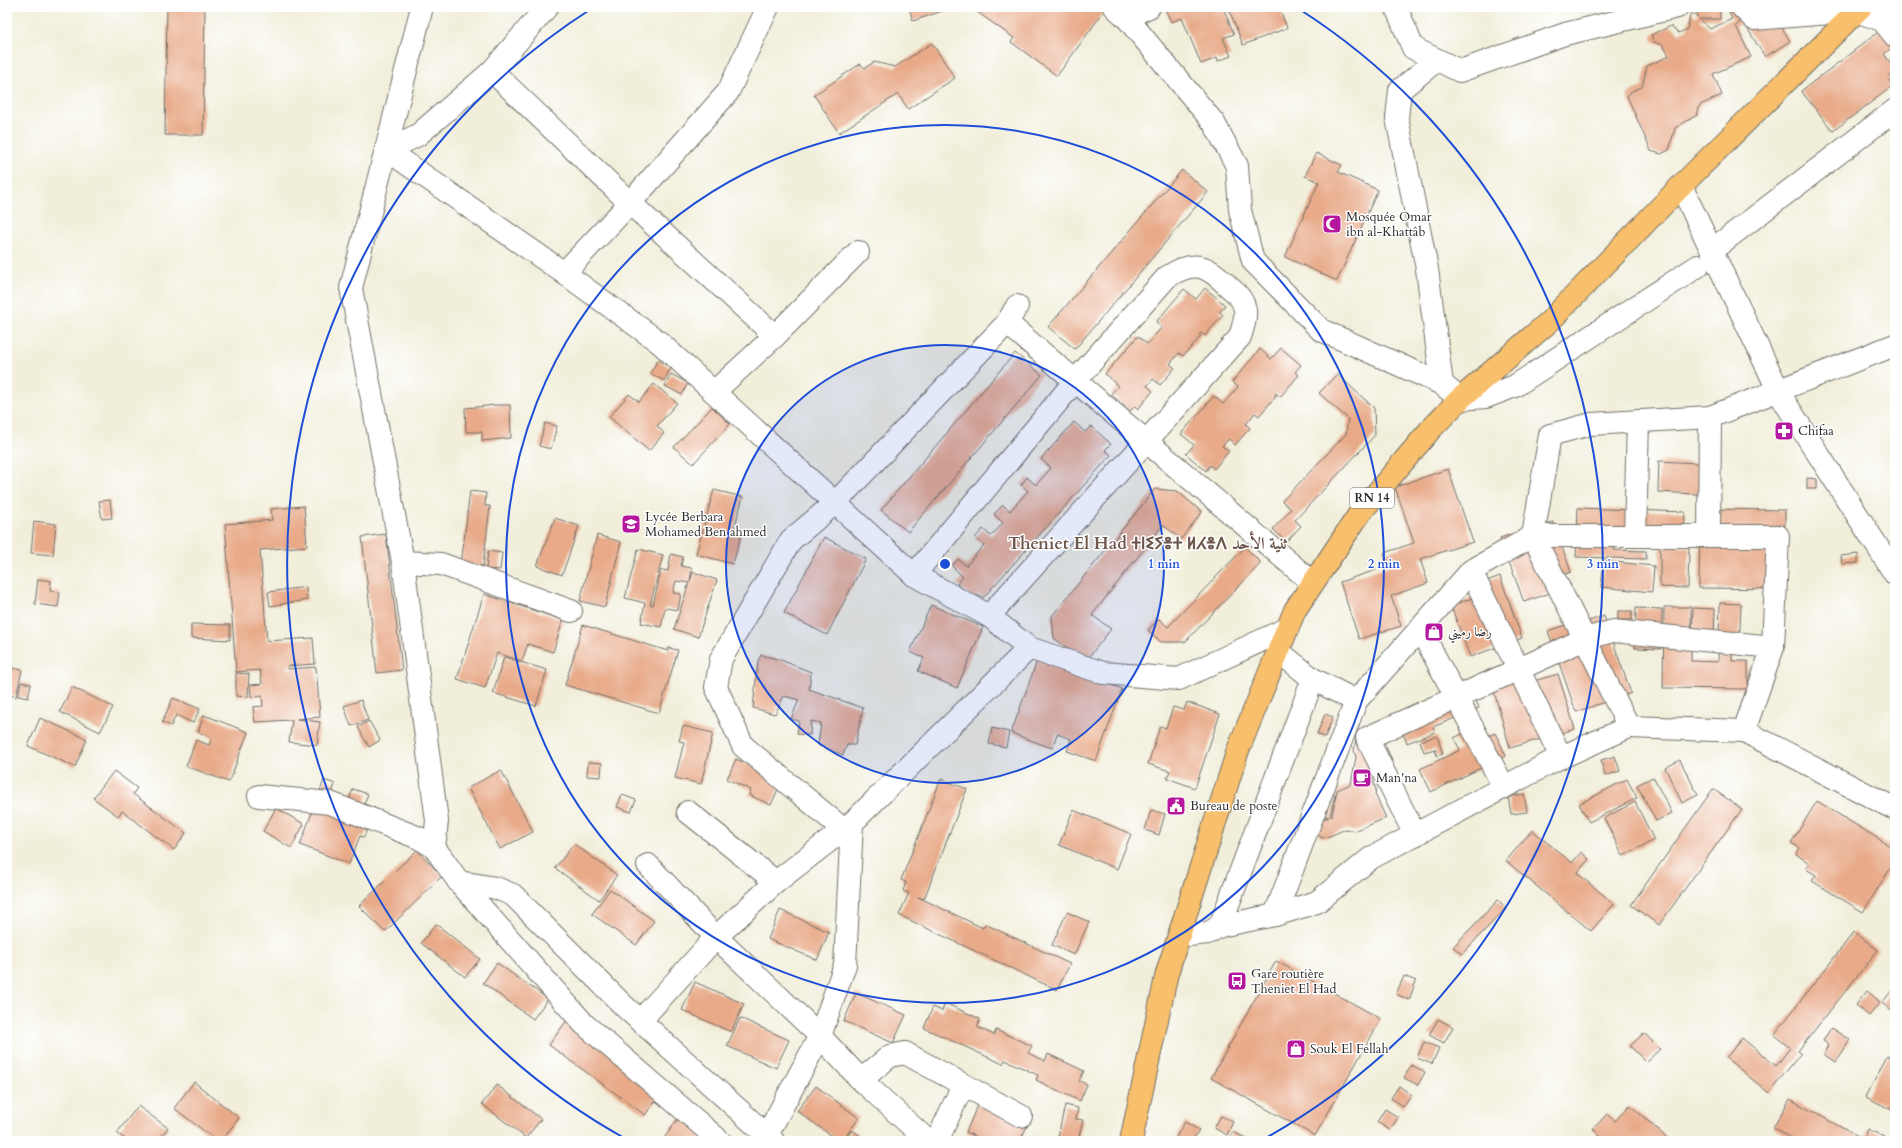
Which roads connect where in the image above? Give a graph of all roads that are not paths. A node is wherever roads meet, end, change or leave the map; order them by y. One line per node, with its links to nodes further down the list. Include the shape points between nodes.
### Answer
1 (422, 7): 14 (street)
2 (547, 7): 12 (street)
3 (768, 7): 16 (street, via 728,92)
4 (1150, 7): 9 (street)
5 (1396, 7): 11 (street, via 1413,48)
6 (1677, 7): 11 (street, via 1565,34 1460,71)
7 (1742, 7): 8 (street, via 1754,19)
8 (1858, 9): 10 (street, via 1882,20); 15 (main road, RN 14)
9 (1120, 12): 24 (street, via 1214,123 1237,166 1240,210 1252,261 1321,330)
10 (1895, 36)
11 (1437, 60): 24 (street, via 1400,90 1397,118 1427,269)
12 (492, 71): 14 (street, via 418,136); 16 (street)
13 (1895, 110): 17 (street)
14 (387, 150): 20 (street); 35 (street, via 351,288)
15 (1681, 186): 17 (street); 27 (main road, RN 14, via 1550,321)
16 (630, 203): 20 (street); 21 (street)
17 (1712, 250): 25 (street)
18 (858, 252): 21 (street)
19 (1698, 266): 27 (street, via 1516,386 1486,398)
20 (564, 273): 26 (street, via 659,342)
21 (775, 336): 26 (street)
22 (1895, 345): 25 (street)
23 (1075, 381): 30 (street); 30 (street, via 1167,277 1182,268 1198,267 1214,272 1240,297 1245,320 1240,337); 31 (street, via 1012,315); 38 (street)
24 (1442, 384): 27 (street)
25 (1778, 389): 28 (street); 37 (street)
26 (714, 392): 31 (street)
27 (1460, 399): 39 (main road, RN 14, via 1430,430 1360,513)
28 (1710, 417): 29 (street); 34 (street)
29 (1638, 421): 32 (street, via 1590,424 1550,435); 33 (street)
30 (1146, 442): 39 (street); 41 (street)
31 (834, 503): 38 (street); 59 (street, via 791,540 721,659 716,687 743,746)
32 (1533, 536): 33 (street); 36 (street); 44 (street)
33 (1635, 536): 34 (street)
34 (1709, 536): 45 (street, via 1778,536)
35 (403, 562): 40 (street, via 441,564); 61 (street, via 437,821)
36 (1471, 571): 43 (street); 48 (street)
37 (1895, 574)
38 (914, 575): 41 (street)
39 (1313, 583): 42 (main road, RN 14, via 1295,610)
40 (571, 612)
41 (989, 616): 46 (street)
42 (1288, 628): 46 (street, via 1179,679 1103,673); 47 (main road, RN 14)
43 (1420, 629): 50 (street); 51 (street)
44 (1585, 639): 45 (street, via 1612,632); 48 (street); 52 (street)
45 (1773, 647): 53 (street)
46 (1029, 648): 59 (street)
47 (1278, 652): 49 (street); 67 (main road, RN 14, via 1238,750)
48 (1518, 670): 50 (street); 54 (street)
49 (1313, 679): 51 (street); 66 (street)
50 (1456, 698): 55 (street); 60 (street, via 1367,738)
51 (1356, 701): 65 (street)
52 (1629, 727): 53 (street); 54 (street)
53 (1744, 731): 57 (street)
54 (1561, 757): 55 (street)
55 (1504, 787): 60 (street)
56 (258, 796): 61 (street, via 330,803 420,838)
57 (1895, 809)
58 (688, 812): 64 (street)
59 (848, 827): 64 (street); 70 (street, via 845,965)
60 (1414, 835): 65 (street, via 1371,858 1317,902)
61 (434, 847): 63 (street)
62 (648, 865): 68 (street)
63 (459, 882): 69 (street, via 496,888 513,895); 75 (street, via 584,1024)
64 (776, 882): 68 (street)
65 (1275, 914): 66 (street)
66 (1220, 926): 67 (street, via 1208,933)
67 (1178, 936): 78 (main road, RN 14, via 1167,973)
68 (716, 937): 69 (street); 70 (street)
69 (640, 1021): 74 (street)
70 (820, 1036): 71 (street); 74 (street)
71 (862, 1080): 72 (street, via 890,1056 905,1053); 76 (street)
72 (964, 1085): 73 (street); 77 (street)
73 (1021, 1116)
74 (770, 1138)
75 (720, 1141)
76 (928, 1141)
77 (937, 1141)
78 (1131, 1141)

